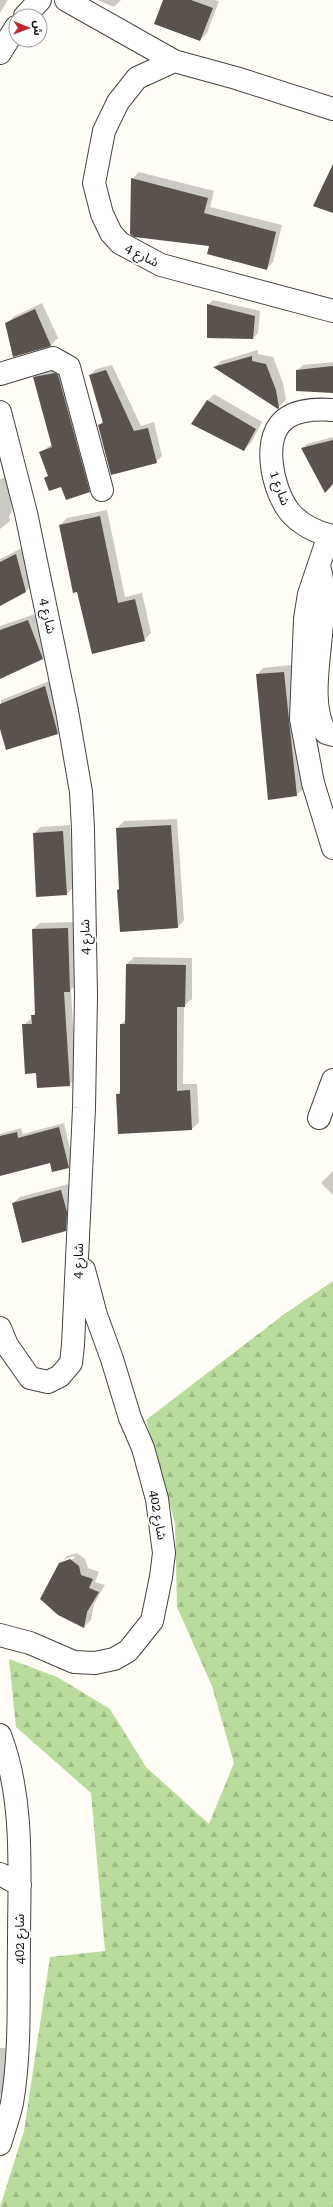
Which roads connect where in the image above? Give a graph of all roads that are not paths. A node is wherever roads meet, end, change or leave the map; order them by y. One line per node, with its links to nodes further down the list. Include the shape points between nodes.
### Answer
1 (40, 0): 3 (street)
2 (66, 0): 6 (street)
3 (32, 8)
4 (8, 40): 5 (street)
5 (0, 53)
6 (174, 62): 7 (street, via 236,78); 8 (street, شارع 4, via 137,78 118,102 104,131 94,183 102,214 111,233 120,243 162,266)
7 (333, 109)
8 (333, 311)
9 (0, 374): 13 (street, via 53,358 69,367)
10 (333, 410): 14 (street, شارع 1, via 310,410 288,417 280,424 271,451 275,482 289,512 308,528)
11 (0, 412): 12 (street, شارع 4)
12 (4, 439): 20 (street, شارع 4, via 39,574 81,792 86,996)
13 (102, 490)
14 (331, 535): 15 (street)
15 (318, 564): 16 (street, via 324,597 318,700 320,724 326,734); 17 (street, via 305,619 301,719 313,783)
16 (333, 735)
17 (333, 848)
18 (333, 1080): 19 (street)
19 (319, 1118)
20 (78, 1246): 21 (street, شارع 4, via 73,1345 69,1367 48,1382 30,1378); 22 (street, شارع 402, via 96,1315 130,1418 143,1448 157,1499 164,1554 161,1577 152,1621 128,1651 114,1659 74,1662 30,1643)
21 (0, 1328)
22 (0, 1635)
23 (0, 1735): 25 (street, شارع 402, via 15,1794)
24 (0, 1874): 25 (street)
25 (20, 1885): 26 (street, شارع 402, via 20,1981 16,2069 12,2104)
26 (0, 2144)

